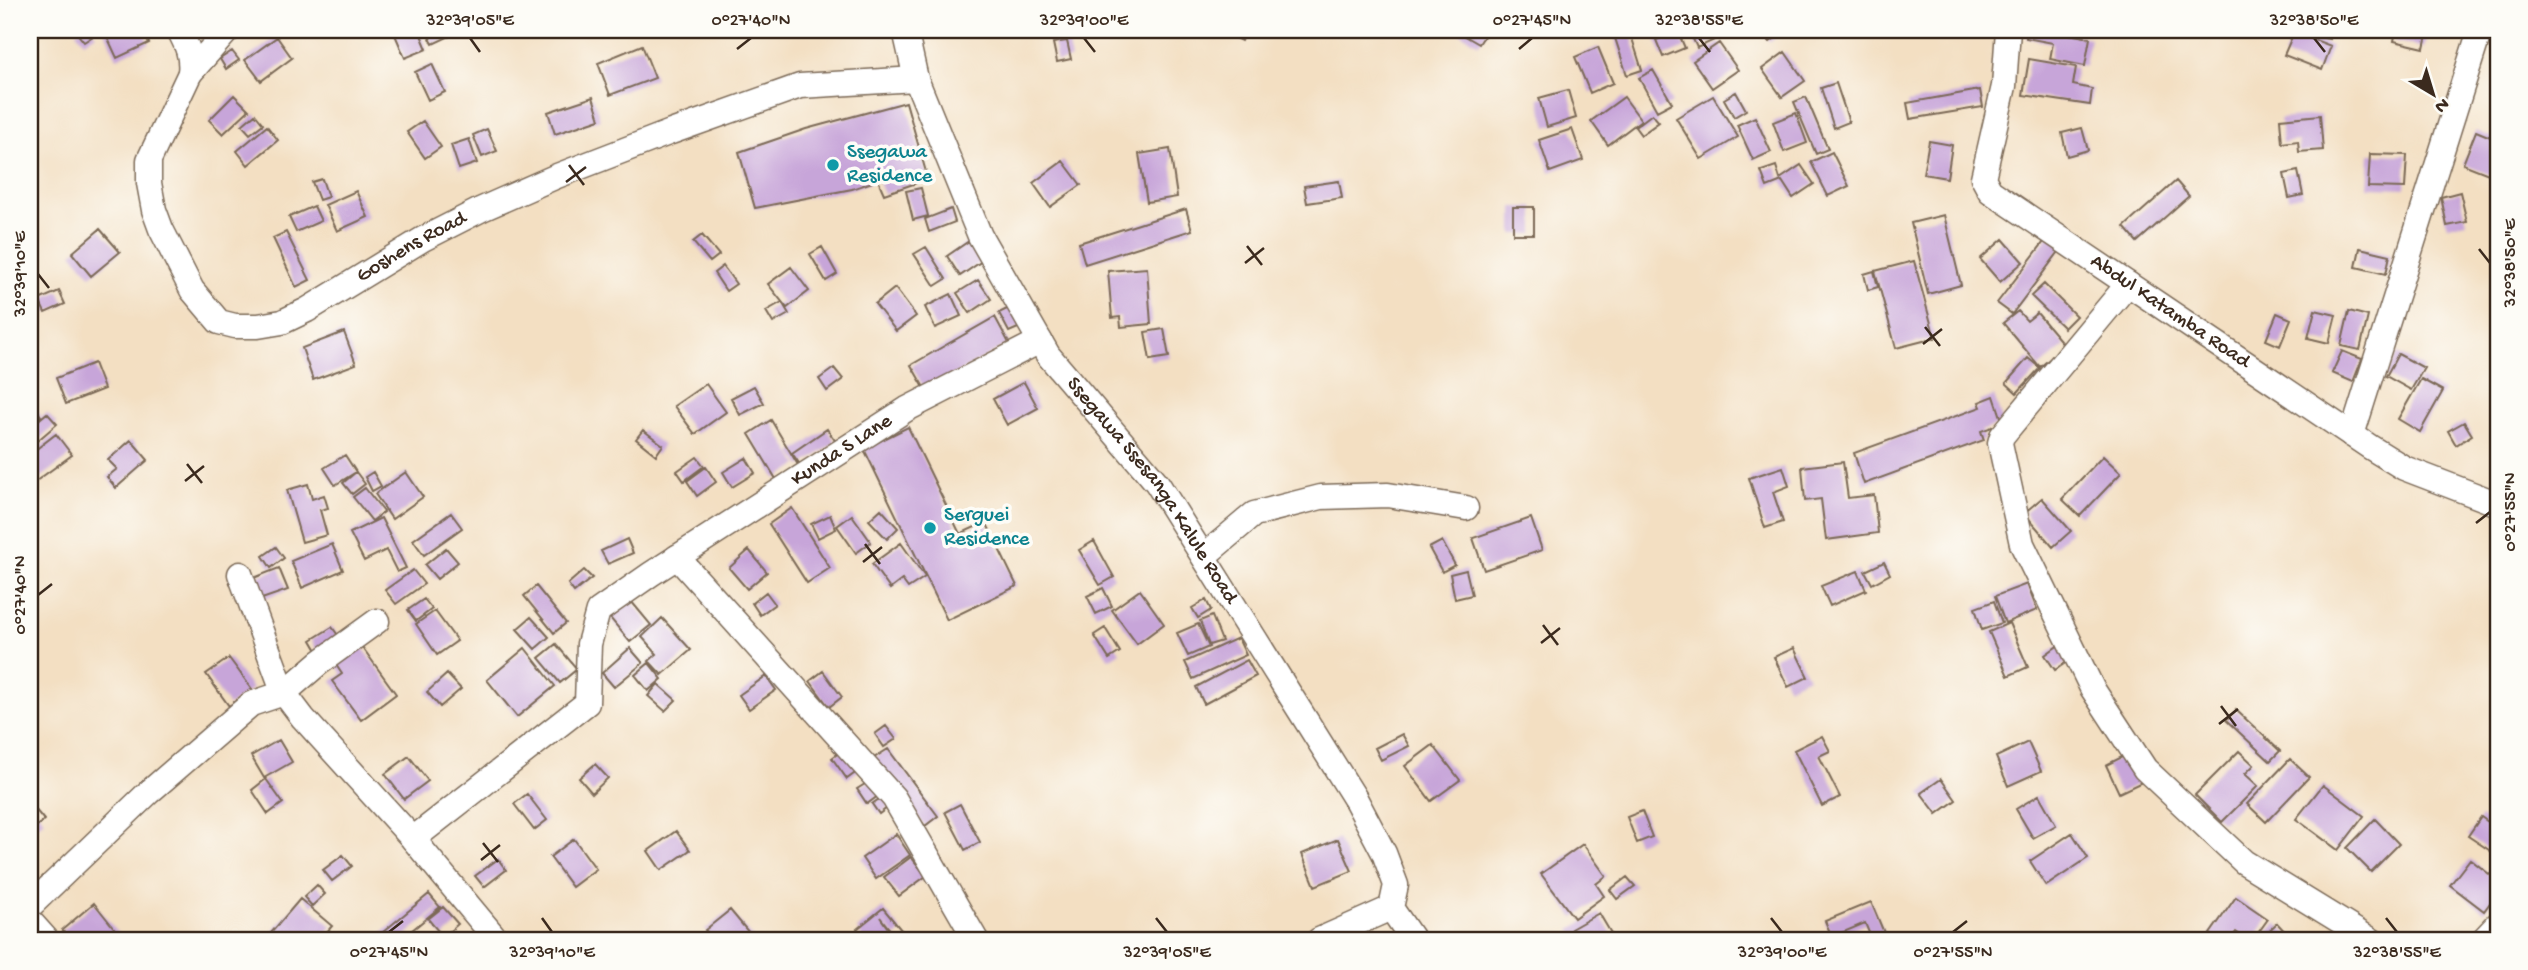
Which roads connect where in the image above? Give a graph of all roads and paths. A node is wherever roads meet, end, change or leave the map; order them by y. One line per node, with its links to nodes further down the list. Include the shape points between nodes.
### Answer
1 (179, 30): 6 (street, via 192,62)
2 (228, 30): 6 (street, Goshens Road)
3 (905, 30): 7 (street, Ssegawa Ssesanga Kalule Road)
4 (2008, 30): 8 (street, Abdul Katamba Road, via 2004,86 1985,185)
5 (2480, 30): 10 (street)
6 (190, 73): 7 (street, Goshens Road, via 149,160 149,183 161,229 192,289 219,322 235,326 282,321 307,310 423,239 482,209 671,132 800,86)
7 (916, 79): 9 (street, Ssegawa Ssesanga Kalule Road, via 980,236)
8 (2128, 284): 10 (street, Abdul Katamba Road); 28 (street, via 2002,436 2022,544 2092,688 2145,769 2244,862)
9 (1040, 341): 13 (street, Ssegawa Ssesanga Kalule Road, via 1157,483); 14 (street, Kunda S Lane, via 906,409)
10 (2352, 435): 11 (street, Abdul Katamba Road, via 2404,468)
11 (2498, 505)
12 (1466, 508): 13 (street, via 1388,495 1321,497 1254,514)
13 (1204, 556): 20 (street, Ssegawa Ssesanga Kalule Road, via 1356,800 1396,885)
14 (677, 557): 18 (street, Kunda S Lane, via 597,611 589,644 587,703); 25 (street, via 894,798)
15 (240, 573): 17 (street)
16 (377, 621): 17 (street)
17 (284, 693): 18 (street); 19 (street, via 251,704 148,793)
18 (413, 839): 24 (street)
19 (30, 906)
20 (1391, 908): 26 (street); 27 (street)
21 (30, 921): 23 (street)
22 (2498, 924): 29 (street)
23 (47, 940)
24 (497, 940)
25 (976, 940)
26 (1319, 940)
27 (1413, 940)
28 (2371, 940)
29 (2483, 940)

